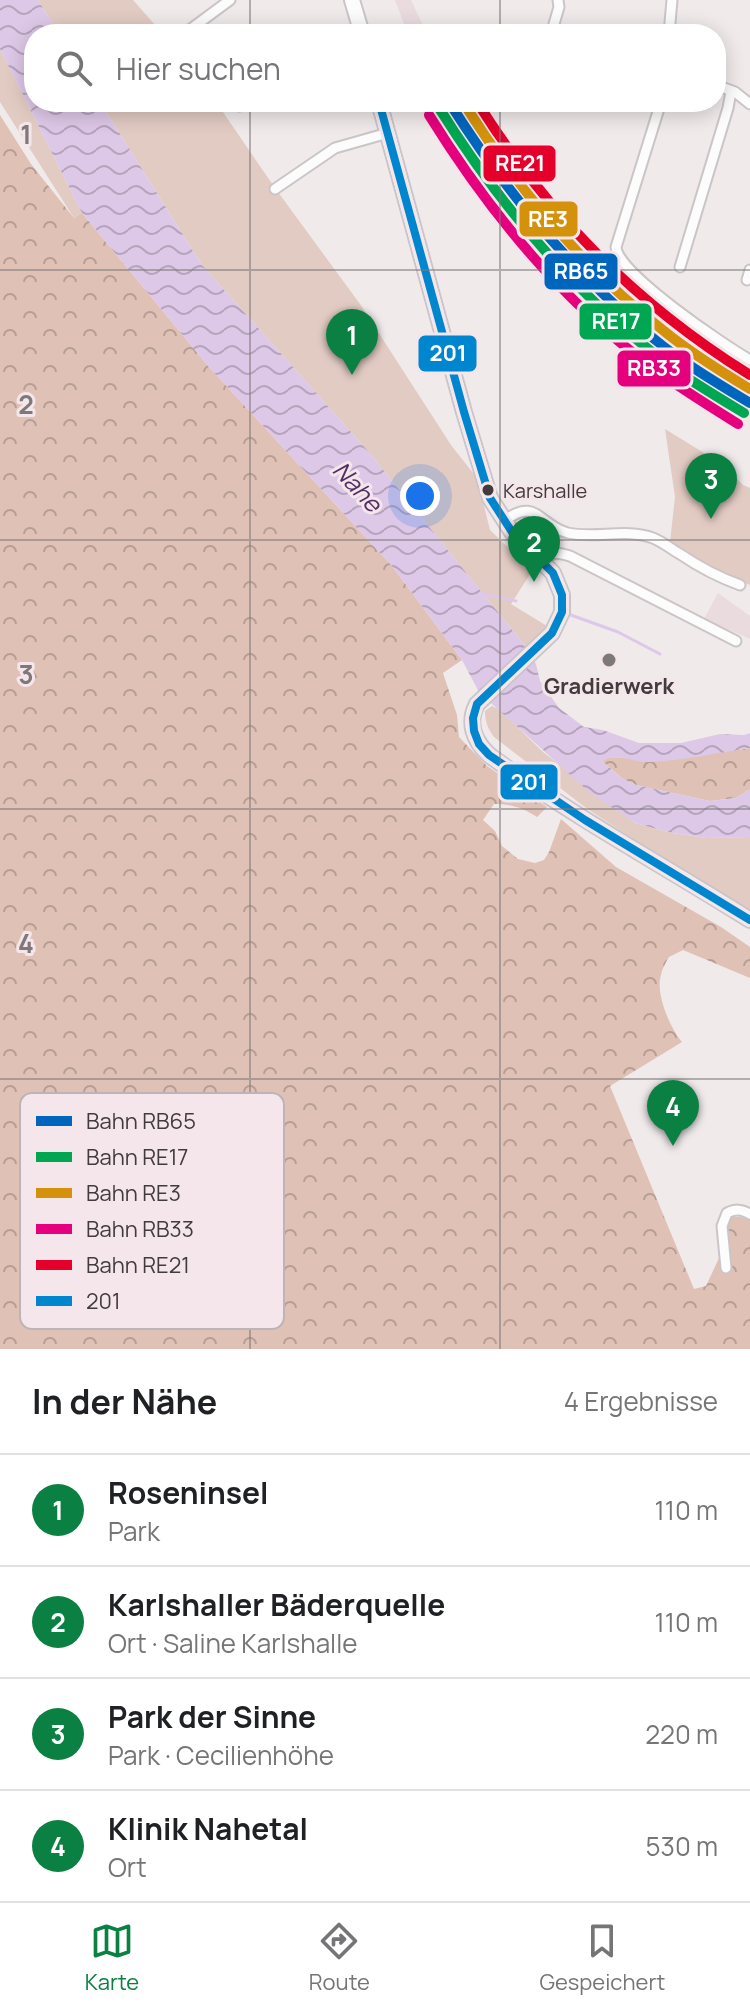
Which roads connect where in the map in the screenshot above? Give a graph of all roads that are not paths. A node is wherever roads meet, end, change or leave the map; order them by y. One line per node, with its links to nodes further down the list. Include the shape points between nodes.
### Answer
1 (230, 0): 5 (street)
2 (352, 0): 6 (main road)
3 (558, 0): 7 (street)
4 (672, 0): 8 (street)
5 (198, 24)
6 (359, 24)
7 (554, 24)
8 (670, 24)
9 (726, 89): 10 (street)
10 (731, 91): 11 (street); 16 (street)
11 (750, 104)
12 (382, 112): 14 (main road)
13 (658, 112): 17 (street, via 617,254 646,286)
14 (388, 133): 15 (street, via 335,148); 18 (main road, via 472,443)
15 (275, 189)
16 (680, 267)
17 (750, 360)
18 (503, 522): 19 (main road); 20 (street, via 521,510 563,532 653,538 713,575)
19 (543, 561): 21 (street, via 556,552 570,556); 22 (main road, via 562,595 562,612 552,633 475,708 477,741 561,805)
20 (740, 585)
21 (736, 641)
22 (750, 920)
23 (750, 1214): 24 (street, via 735,1209 727,1213 722,1226)
24 (726, 1268)

